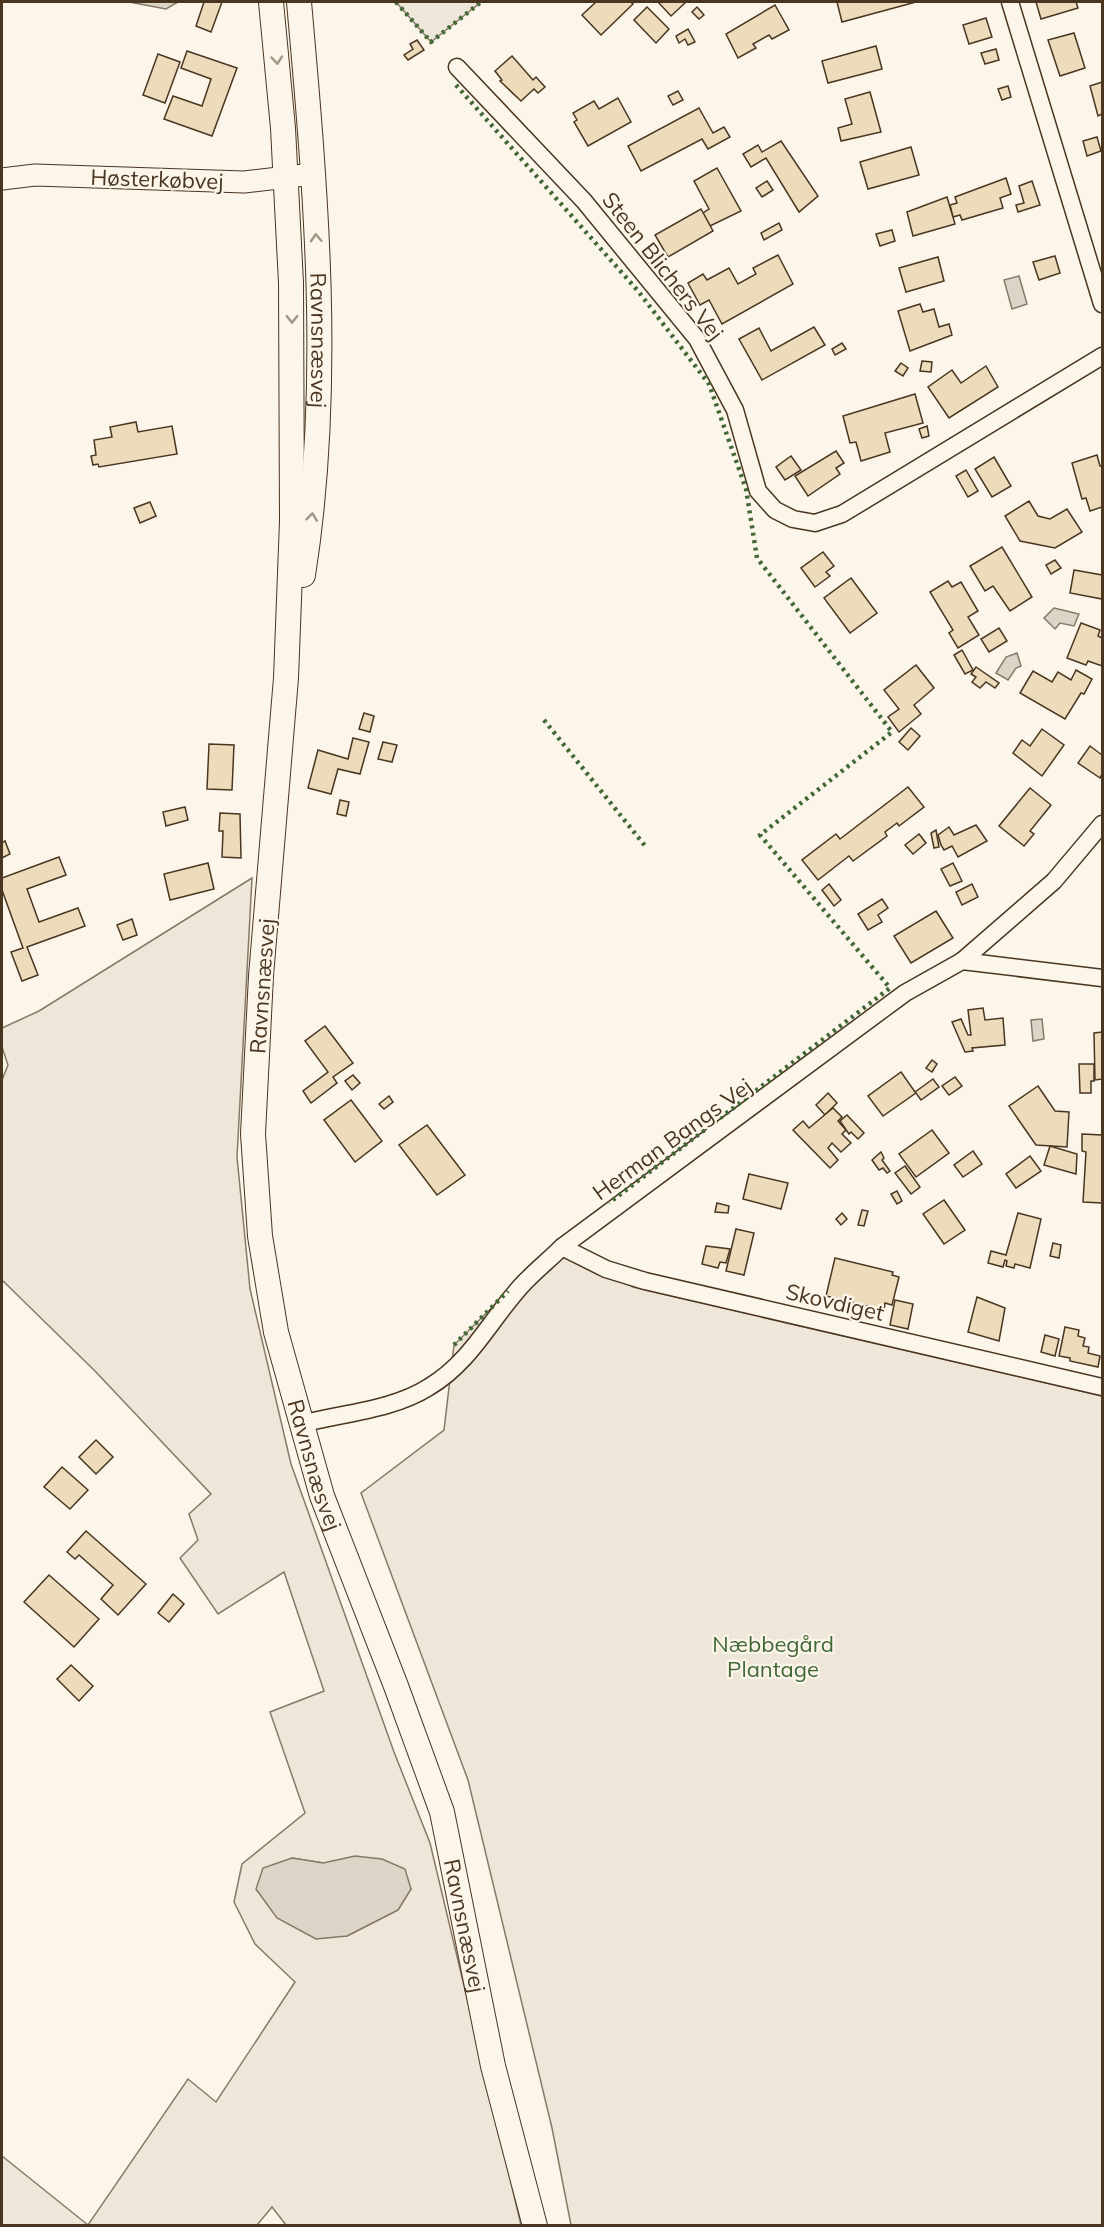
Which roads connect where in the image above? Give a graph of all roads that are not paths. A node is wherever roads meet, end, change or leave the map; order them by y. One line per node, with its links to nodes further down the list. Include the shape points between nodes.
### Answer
1 (271, 2): 6 (main road, Ravnsnæsvej, one-way to 6)
2 (300, 2): 5 (main road, Ravnsnæsvej)
3 (1010, 2): 8 (street)
4 (457, 67): 9 (street, Steen Blichers Vej, via 584,201 697,339 735,410 758,491 775,510 793,519 815,523 842,514)
5 (313, 174): 6 (street, Høsterkøbvej); 10 (main road, Ravnsnæsvej, one-way to 5, via 312,516 320,411)
6 (285, 177): 7 (street, Høsterkøbvej, via 244,182 35,176); 10 (main road, Ravnsnæsvej, one-way to 10, via 291,283 292,485)
7 (2, 179)
8 (1102, 304)
9 (1102, 356)
10 (286, 678): 16 (main road, Ravnsnæsvej, via 261,976 253,1134 260,1236 272,1311)
11 (1102, 824): 12 (street, Herman Bangs Vej, via 1054,881)
12 (962, 961): 13 (street); 14 (street, Herman Bangs Vej, via 905,993)
13 (1102, 978)
14 (562, 1247): 15 (street, Skovdiget, via 606,1269 645,1281); 16 (street, Herman Bangs Vej, via 521,1286 453,1371 428,1388 400,1401)
15 (1102, 1387)
16 (301, 1424): 17 (main road, Ravnsnæsvej, via 322,1496 442,1812 493,2066)
17 (535, 2226)

